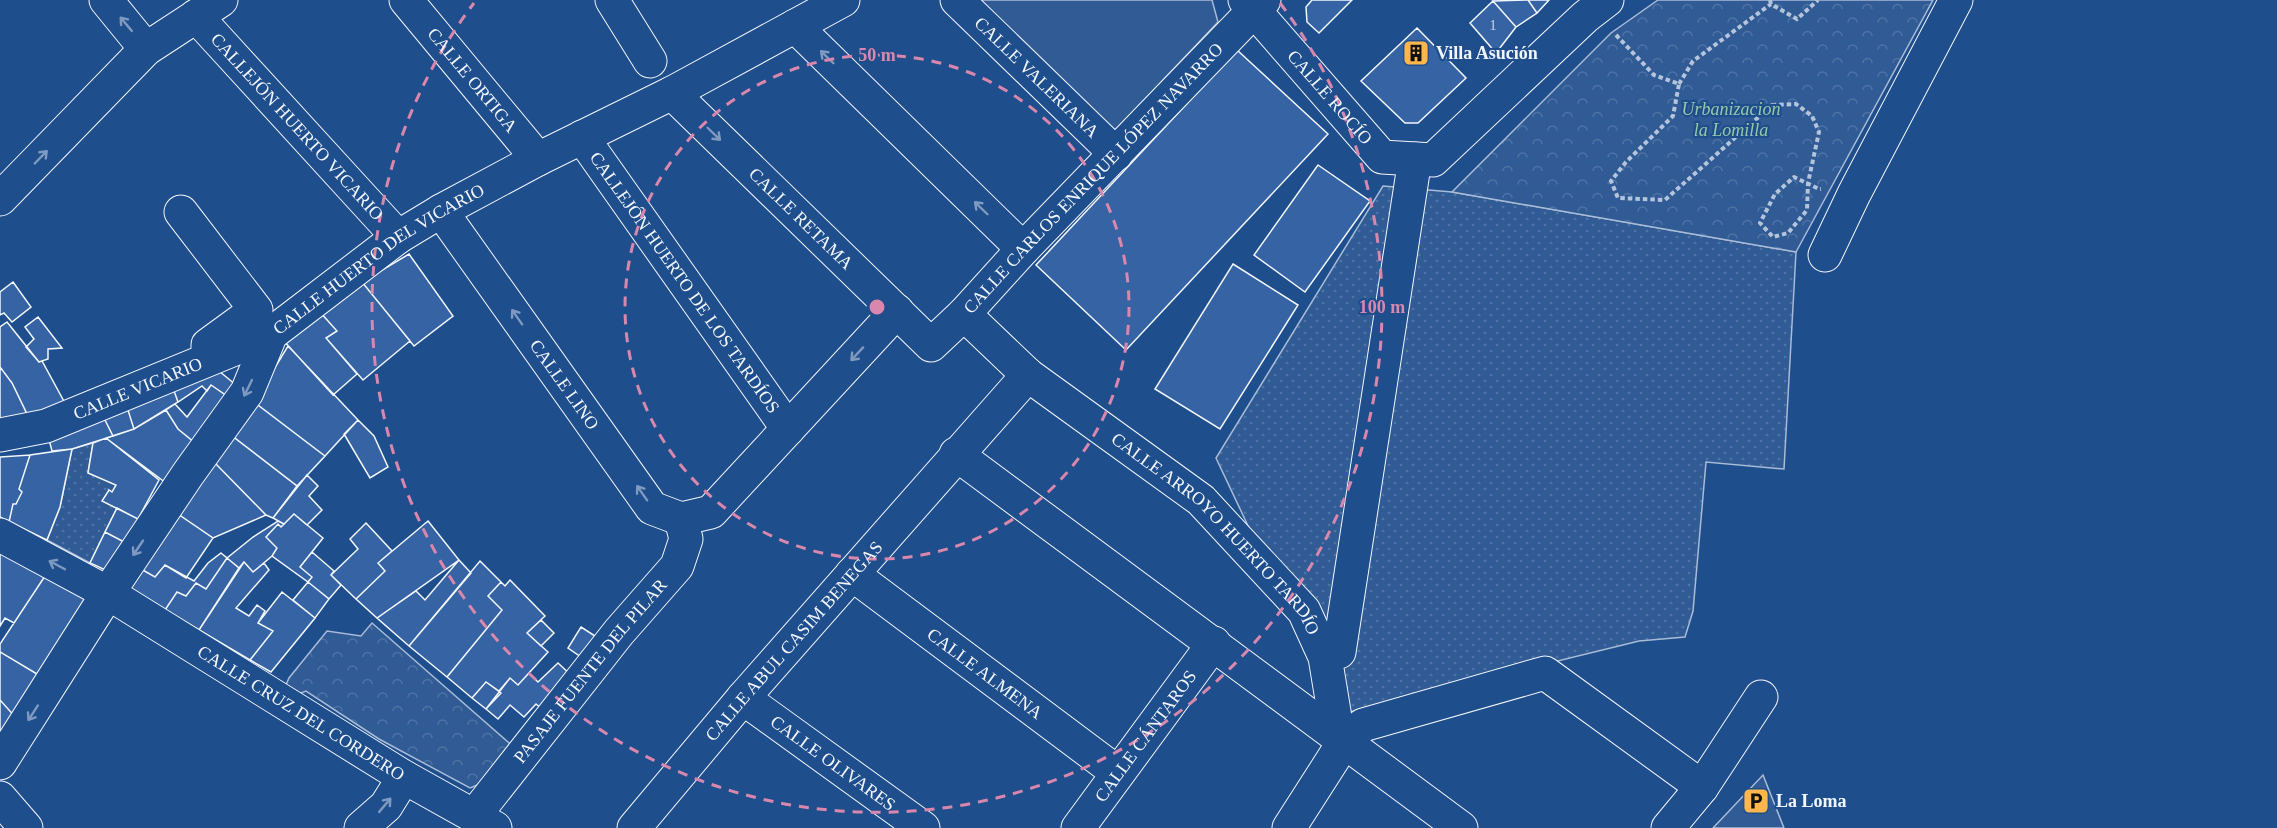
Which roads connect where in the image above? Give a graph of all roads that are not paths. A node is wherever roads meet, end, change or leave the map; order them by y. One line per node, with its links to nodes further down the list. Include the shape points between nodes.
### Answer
1 (106, 0): 11 (street, one-way to 1)
2 (406, 0): 16 (street, CALLE ORTIGA)
3 (612, 0): 12 (street)
4 (843, 0): 10 (street, CALLE HUERTO DEL VICARIO)
5 (957, 0): 15 (street, CALLE VALERIANA)
6 (1956, 0): 23 (street)
7 (1255, 4): 15 (street, CALLE CARLOS ENRIQUE LÓPEZ NAVARRO); 17 (street, CALLE ROCÍO, via 1382,157)
8 (1600, 6): 17 (street)
9 (208, 8): 11 (street); 21 (street, CALLEJÓN HUERTO VICARIO)
10 (795, 26): 13 (street, CALLE HUERTO DEL VICARIO); 22 (street, one-way to 10)
11 (146, 49): 18 (street, one-way to 11)
12 (650, 62)
13 (672, 93): 14 (street, CALLE HUERTO DEL VICARIO); 24 (street, CALLE RETAMA, one-way to 24)
14 (582, 137): 16 (street, CALLE HUERTO DEL VICARIO); 30 (street, CALLEJÓN HUERTO DE LOS TARDÍOS)
15 (1116, 154): 22 (street, CALLE CARLOS ENRIQUE LÓPEZ NAVARRO)
16 (538, 159): 19 (street, CALLE HUERTO DEL VICARIO)
17 (1424, 159): 38 (street)
18 (0, 199)
19 (441, 211): 21 (street, CALLE HUERTO DEL VICARIO); 33 (street, CALLE LINO, one-way to 19, via 652,508)
20 (181, 212): 28 (street, via 256,310 208,345)
21 (398, 237): 26 (street, CALLE HUERTO DEL VICARIO)
22 (1023, 249): 25 (street, CALLE CARLOS ENRIQUE LÓPEZ NAVARRO)
23 (1825, 255)
24 (897, 311): 27 (street, CALLE RETAMA); 30 (street, one-way to 30)
25 (964, 314): 27 (street, CALLE CARLOS ENRIQUE LÓPEZ NAVARRO); 29 (street, CALLE ARROYO HUERTO TARDÍO)
26 (271, 334): 28 (street, CALLE VICARIO); 36 (street, CALLE HUERTO DEL VICARIO, one-way to 36, via 247,392)
27 (931, 345)
28 (208, 359): 31 (street, CALLE VICARIO, via 46,426)
29 (1028, 375): 32 (street, CALLE ABUL CASIM BENEGAS); 41 (street, CALLE ARROYO HUERTO TARDÍO, via 1201,500 1304,611 1325,657)
30 (788, 429): 33 (street)
31 (0, 435)
32 (956, 454): 35 (street, CALLE ABUL CASIM BENEGAS); 37 (street)
33 (696, 515): 47 (street, PASAJE FUENTE DEL PILAR, via 677,566 620,632)
34 (0, 535): 36 (street, CALLE CRUZ DEL CORDERO, one-way to 34)
35 (852, 574): 40 (street, CALLE ABUL CASIM BENEGAS); 43 (street, CALLE ALMENA)
36 (108, 592): 42 (street, CALLE HUERTO DEL VICARIO, one-way to 42); 44 (street, CALLE CRUZ DEL CORDERO)
37 (1214, 643): 41 (street); 43 (street, CALLE CÁNTAROS)
38 (1339, 652)
39 (1761, 697): 45 (street)
40 (743, 698): 50 (street, CALLE ABUL CASIM BENEGAS); 51 (street, CALLE OLIVARES)
41 (1341, 739): 45 (street, via 1363,725 1545,673); 53 (street); 54 (street)
42 (0, 763)
43 (1118, 773): 52 (street, CALLE CÁNTAROS)
44 (404, 777): 47 (street, CALLE CRUZ DEL CORDERO); 49 (street, one-way to 44, via 386,806)
45 (1702, 787): 55 (street)
46 (0, 798): 48 (street)
47 (484, 822)
48 (26, 828)
49 (361, 828)
50 (634, 828)
51 (923, 828)
52 (1078, 828)
53 (1289, 828)
54 (1461, 828)
55 (1668, 828)

